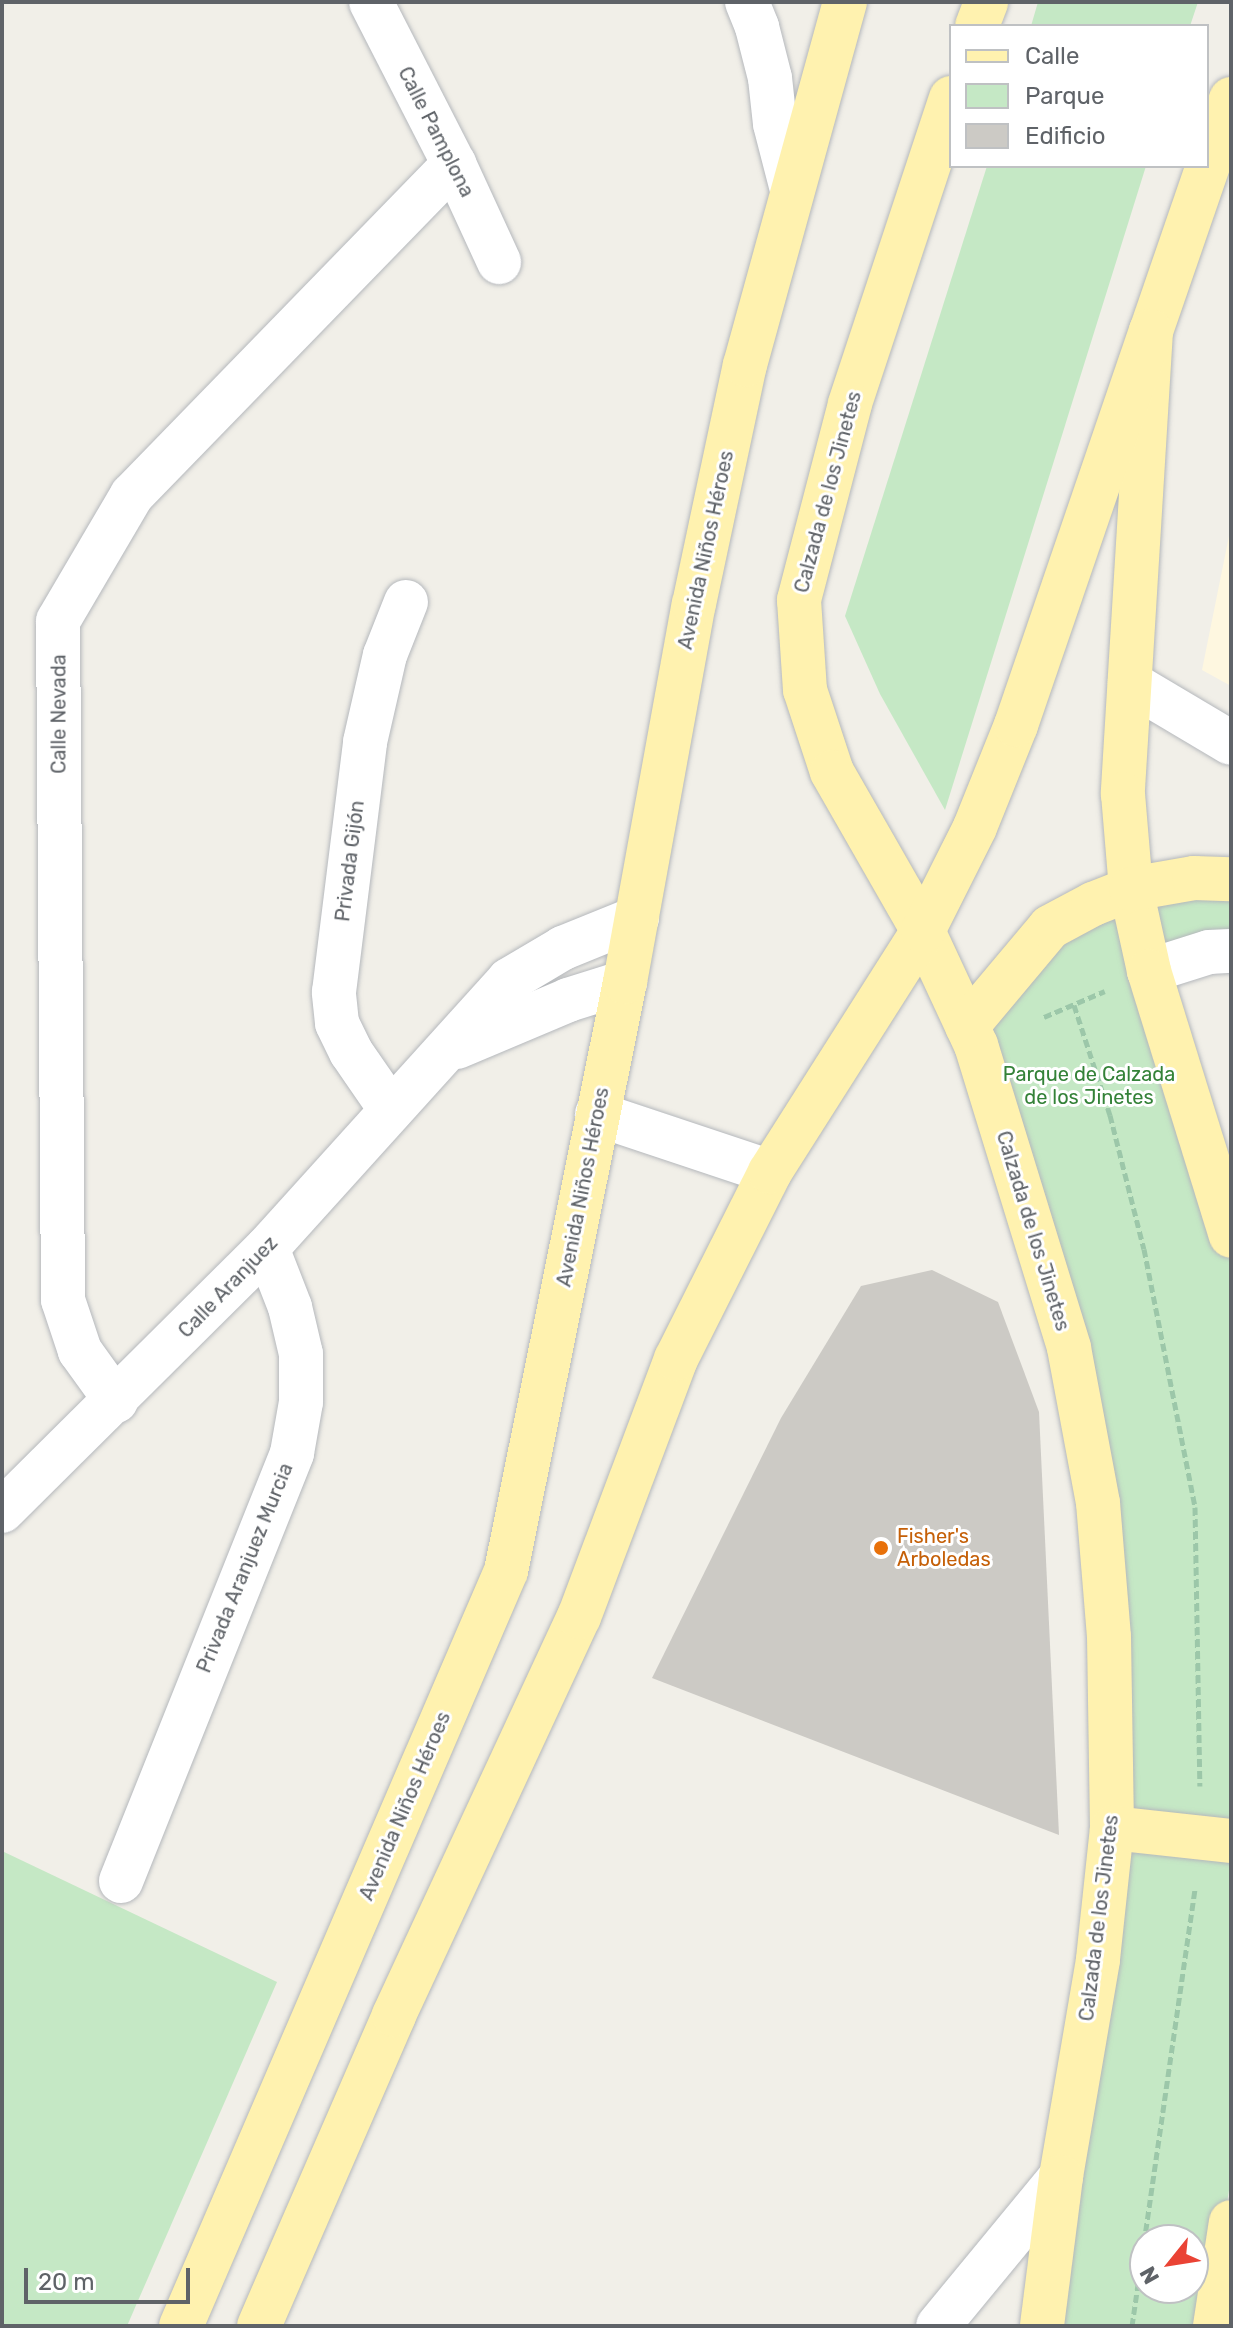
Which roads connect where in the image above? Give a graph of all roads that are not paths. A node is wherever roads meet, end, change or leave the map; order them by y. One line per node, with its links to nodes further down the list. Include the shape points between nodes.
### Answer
1 (371, 2): 9 (street, Calle Pamplona)
2 (747, 2): 11 (street, via 767,65)
3 (845, 2): 11 (main road, Avenida Niños Héroes)
4 (986, 2): 5 (main road)
5 (978, 24)
6 (1231, 99): 8 (main road)
7 (949, 104): 20 (main road, Calzada de los Jinetes, via 850,404 799,600 805,690 832,772)
8 (1209, 163)
9 (454, 164): 12 (street, Calle Pamplona); 31 (street, Calle Nevada, via 132,495 58,621 63,1300 80,1351)
10 (1207, 168): 13 (main road)
11 (791, 186): 19 (main road, Avenida Niños Héroes, via 694,604)
12 (499, 262)
13 (1151, 331): 15 (main road); 20 (main road, via 1016,725 975,827)
14 (406, 602): 26 (street, Privada Gijón, via 385,655 365,742 334,992 337,1023 351,1052)
15 (1130, 683): 16 (street); 18 (main road, via 1123,794)
16 (1231, 743)
17 (1231, 879): 18 (main road, via 1194,878)
18 (1131, 889): 22 (main road); 24 (main road, via 1050,927)
19 (637, 918): 23 (main road, Avenida Niños Héroes); 25 (street, Calle Aranjuez, via 563,948 509,980)
20 (923, 931): 24 (main road, Calzada de los Jinetes); 28 (main road)
21 (1231, 951): 22 (street, via 1209,952)
22 (1149, 971): 29 (main road)
23 (625, 982): 25 (street, Calle Aranjuez, via 568,1000); 27 (main road, Avenida Niños Héroes)
24 (967, 1026): 33 (main road, Calzada de los Jinetes, via 1069,1348 1098,1503 1109,1637)
25 (444, 1053): 26 (street, Calle Aranjuez)
26 (391, 1110): 30 (street, Calle Aranjuez)
27 (597, 1114): 28 (street); 38 (main road, Avenida Niños Héroes, via 506,1571)
28 (770, 1172): 39 (main road, via 676,1359 579,1617 394,2015)
29 (1230, 1231)
30 (267, 1248): 31 (street, Calle Aranjuez); 35 (street, Privada Aranjuez Murcia, via 301,1354 301,1402 292,1453)
31 (116, 1401): 32 (street, Calle Aranjuez)
32 (2, 1511)
33 (1112, 1828): 34 (main road); 36 (main road, Calzada de los Jinetes, via 1098,1960)
34 (1214, 1839)
35 (121, 1881)
36 (1061, 2177): 40 (street); 41 (main road, Calzada de los Jinetes)
37 (1231, 2222): 42 (main road)
38 (181, 2326)
39 (259, 2326)
40 (938, 2326)
41 (1042, 2326)
42 (1215, 2326)

